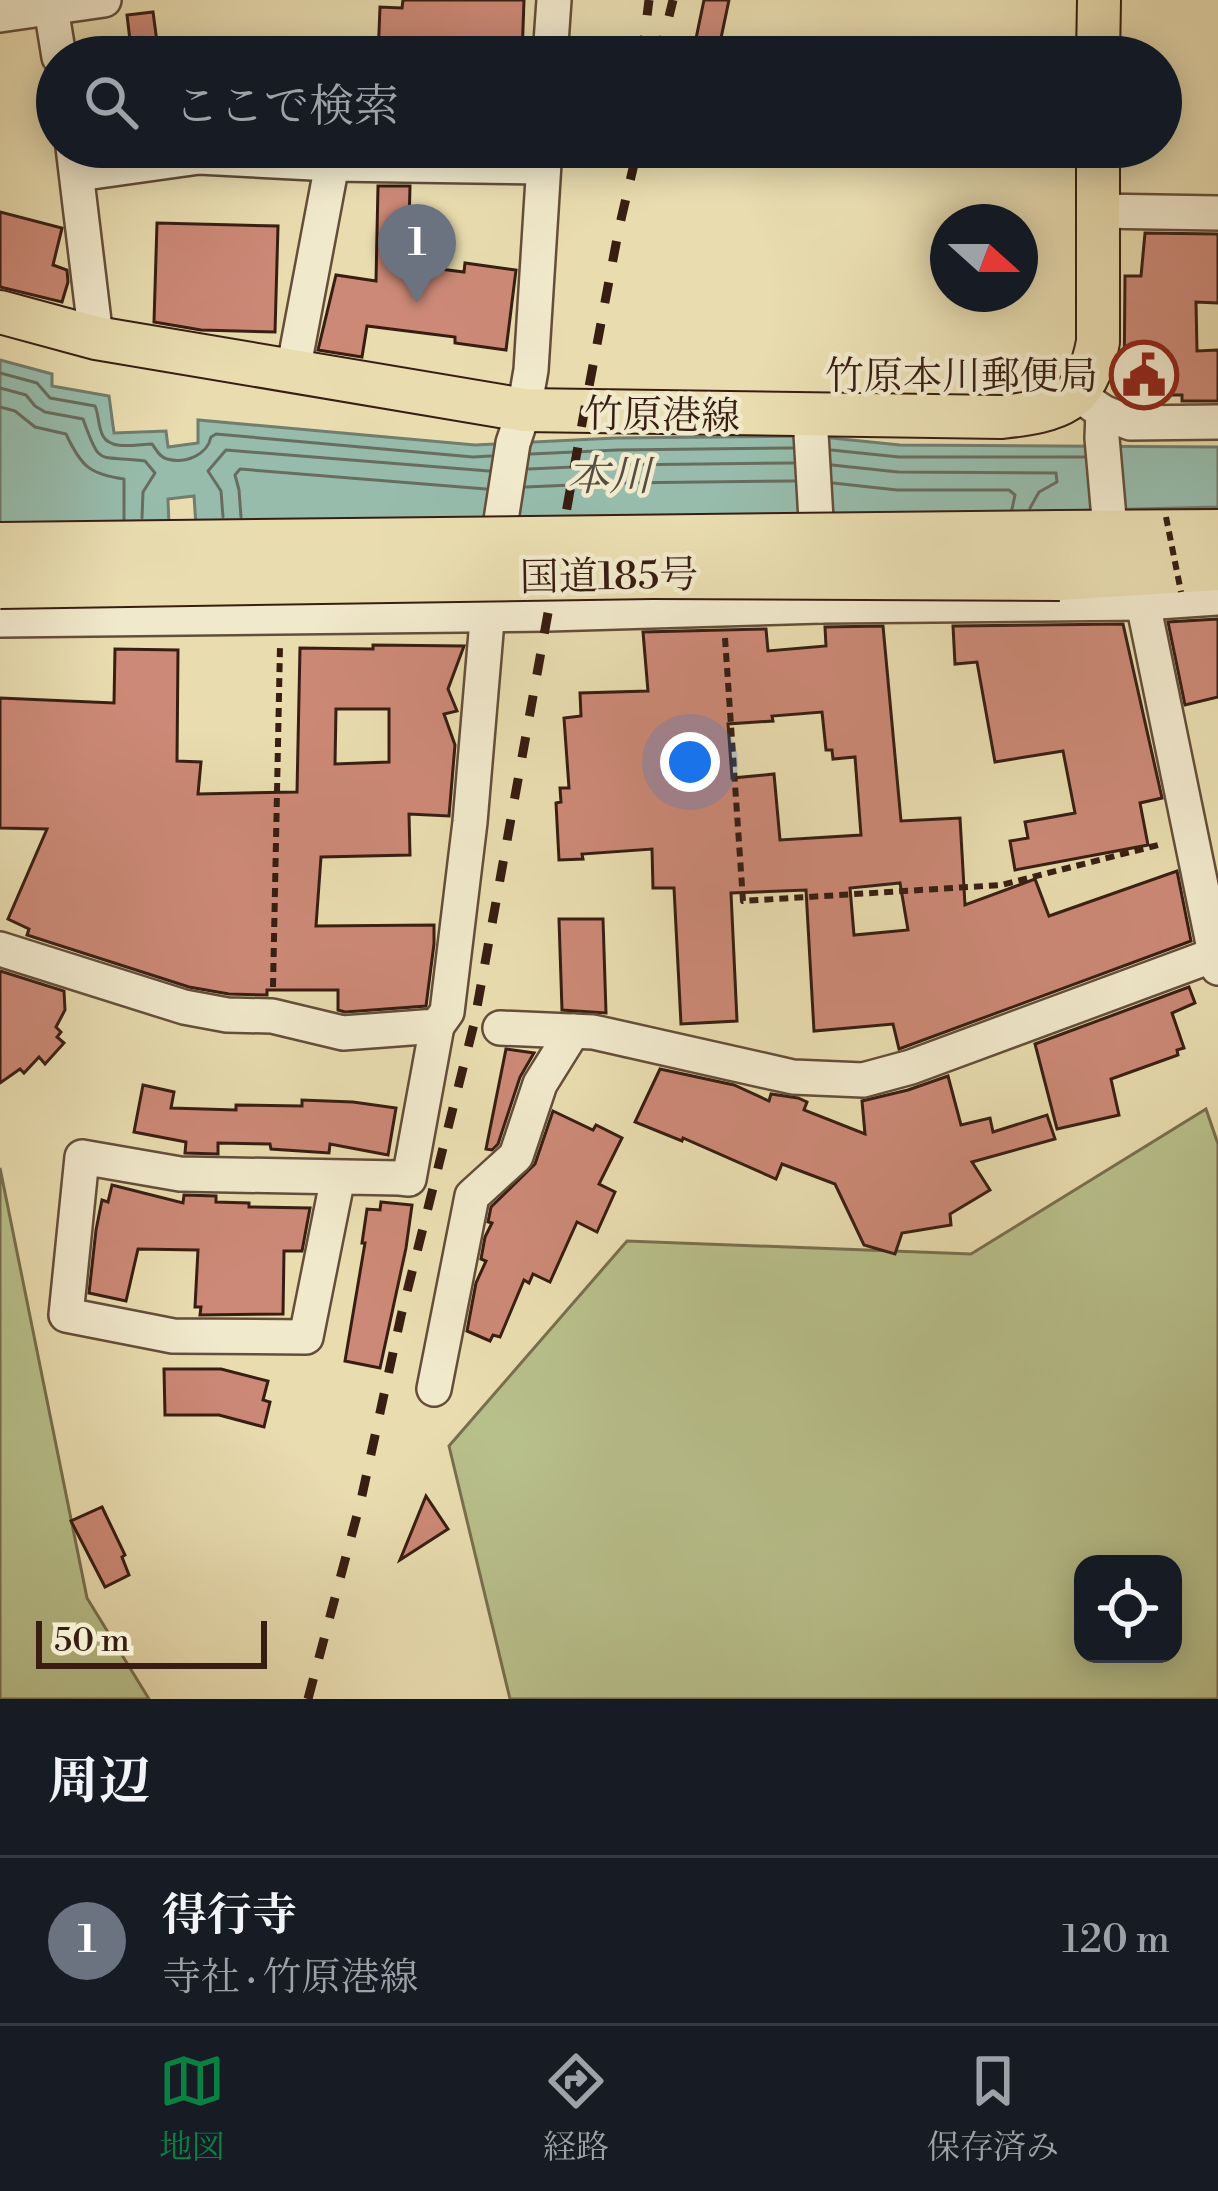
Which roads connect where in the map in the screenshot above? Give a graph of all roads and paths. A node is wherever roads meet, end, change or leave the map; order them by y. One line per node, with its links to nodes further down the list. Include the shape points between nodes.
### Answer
1 (104, 0): 4 (street)
2 (554, 0): 7 (street)
3 (1099, 0): 8 (main road)
4 (51, 8): 5 (street); 6 (street)
5 (0, 15)
6 (56, 36)
7 (551, 36)
8 (1098, 36)
9 (76, 168): 16 (street)
10 (331, 168): 17 (street)
11 (543, 168): 21 (street, via 531,370)
12 (1098, 168): 13 (main road)
13 (1097, 211): 14 (street); 18 (main road)
14 (1218, 213)
15 (0, 312): 16 (main road, 竹原港線)
16 (96, 338): 17 (main road, 竹原港線)
17 (293, 371): 21 (main road, 竹原港線)
18 (1094, 414): 19 (street, via 1130,423); 20 (main road, 竹原港線, via 1066,403 1002,417); 23 (street)
19 (1218, 422)
20 (811, 426): 21 (main road, 竹原港線); 30 (street, bridge)
21 (518, 427): 32 (street, bridge)
22 (1166, 517): 27 (path, bridge)
23 (1109, 518)
24 (1218, 533): 26 (highway, 国道185号)
25 (0, 547): 26 (highway, 国道185号, bridge)
26 (1059, 555): 28 (highway, 国道185号, bridge, via 652,574); 29 (highway, 国道185号)
27 (1200, 579): 29 (highway, 国道185号)
28 (0, 584)
29 (1139, 587): 30 (street); 31 (street); 36 (street)
30 (821, 598): 33 (street)
31 (1218, 598)
32 (488, 606): 33 (street); 34 (street); 40 (street, via 447,1012)
33 (724, 609): 36 (path, via 743,901 1000,885)
34 (280, 619): 35 (street); 39 (path)
35 (0, 620)
36 (1189, 837): 38 (street)
37 (0, 949): 39 (street, via 184,1007)
38 (1217, 958): 42 (street, via 863,1080 793,1077)
39 (272, 1016): 40 (street, via 343,1033)
40 (436, 1027): 43 (street, via 409,1179)
41 (500, 1028): 42 (street)
42 (573, 1031): 44 (street, via 540,1084 515,1156 472,1196)
43 (338, 1178): 43 (street, via 181,1174 82,1157 66,1315 173,1336 307,1337)
44 (434, 1389)

